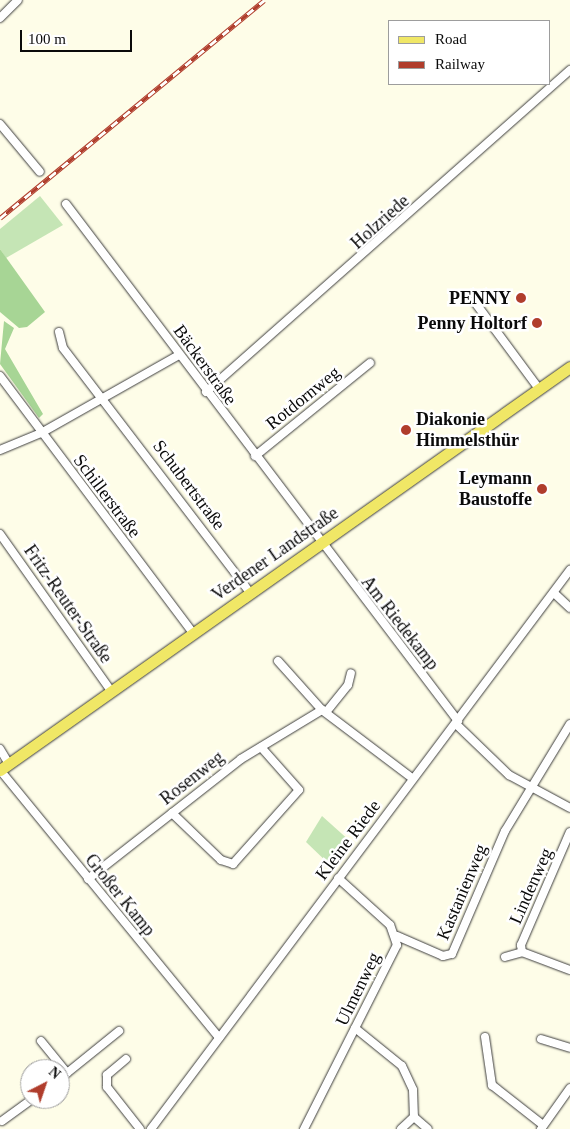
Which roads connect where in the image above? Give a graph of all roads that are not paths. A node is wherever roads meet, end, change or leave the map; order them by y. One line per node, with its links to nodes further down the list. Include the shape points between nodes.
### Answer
1 (18, 0): 2 (street)
2 (0, 18)
3 (570, 70): 14 (street, Holzriede)
4 (0, 124): 5 (street)
5 (40, 172)
6 (66, 204): 9 (street, Bäckerstraße)
7 (474, 300): 13 (street)
8 (59, 332): 15 (street, Schubertstraße, via 63,348)
9 (179, 355): 14 (street, Bäckerstraße); 15 (street)
10 (370, 363): 18 (street, Rotdornweg)
11 (570, 367): 13 (main road, Verdener Landstraße)
12 (0, 376): 16 (street, Schillerstraße)
13 (539, 389): 20 (main road, Verdener Landstraße)
14 (206, 392): 18 (street, Bäckerstraße)
15 (103, 396): 16 (street); 22 (street, Schubertstraße)
16 (42, 435): 17 (street); 25 (street, Schillerstraße)
17 (0, 450)
18 (255, 456): 20 (street, Bäckerstraße)
19 (0, 534): 28 (street, Fritz-Reuter-Straße)
20 (320, 543): 22 (main road, Verdener Landstraße); 30 (street, Am Riedekamp)
21 (570, 570): 23 (street, Kleine Riede)
22 (250, 593): 25 (main road, Verdener Landstraße)
23 (554, 593): 24 (street); 30 (street, Kleine Riede)
24 (570, 608)
25 (193, 634): 28 (main road, Verdener Landstraße)
26 (278, 661): 29 (street)
27 (351, 673): 29 (street, Rosenweg, via 348,685)
28 (111, 691): 34 (main road, Verdener Landstraße)
29 (324, 711): 32 (street, Rosenweg); 35 (street)
30 (457, 722): 35 (street, Kleine Riede); 36 (street, Am Riedekamp)
31 (570, 724): 36 (street)
32 (260, 747): 38 (street, Rosenweg); 38 (street, via 299,790 233,864 221,860)
33 (0, 749): 34 (street, Großer Kamp)
34 (3, 768): 41 (street, Großer Kamp)
35 (412, 778): 40 (street, Kleine Riede)
36 (529, 790): 37 (street, Am Riedekamp); 42 (street, Kastanienweg, via 504,831 452,954 443,956)
37 (570, 808)
38 (172, 813): 41 (street, Rosenweg)
39 (570, 832): 43 (street, Lindenweg, via 521,945)
40 (338, 878): 42 (street, Ulmenweg); 49 (street, Kleine Riede)
41 (88, 879): 49 (street, Großer Kamp)
42 (397, 936): 46 (street, Ulmenweg)
43 (522, 952): 44 (street); 45 (street)
44 (505, 957)
45 (570, 970)
46 (355, 1028): 58 (street, via 402,1066 413,1090); 63 (street, Ulmenweg)
47 (120, 1031): 55 (street)
48 (485, 1037): 60 (street, via 492,1085)
49 (219, 1038): 62 (street, Kleine Riede)
50 (541, 1039): 52 (street)
51 (41, 1041): 53 (street)
52 (570, 1048)
53 (56, 1059)
54 (126, 1059): 61 (street, via 107,1075 107,1087)
55 (70, 1071)
56 (570, 1088): 60 (street)
57 (20, 1108): 59 (street)
58 (414, 1117): 64 (street); 65 (street)
59 (2, 1122)
60 (542, 1127)
61 (140, 1129)
62 (151, 1129)
63 (304, 1129)
64 (401, 1129)
65 (428, 1129)

